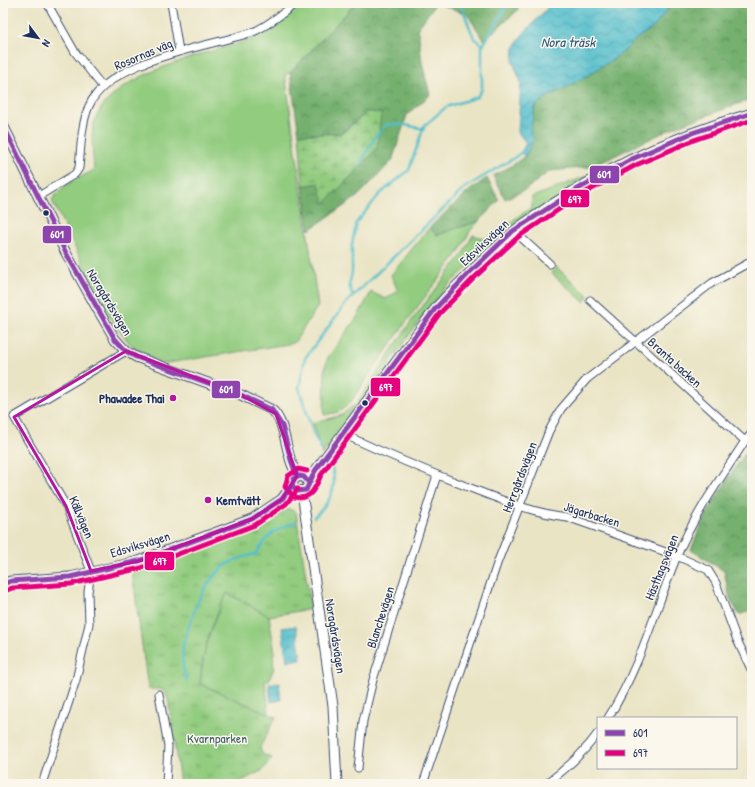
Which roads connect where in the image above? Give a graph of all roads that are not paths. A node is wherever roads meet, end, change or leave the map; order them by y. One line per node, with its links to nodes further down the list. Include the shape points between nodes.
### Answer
1 (47, 3): 5 (street, via 75,52)
2 (171, 3): 4 (street)
3 (296, 3): 4 (street, Rosornas väg, via 255,31)
4 (179, 51): 5 (street, Rosornas väg, via 125,72)
5 (102, 86): 8 (street, Rosornas väg, via 85,117 80,168 75,174)
6 (752, 113): 9 (street, Edsviksvägen, via 714,124 626,163 550,206)
7 (3, 125): 8 (street, Noragårdsvägen)
8 (39, 196): 14 (street, Noragårdsvägen, via 70,260 115,339)
9 (514, 231): 11 (street); 15 (street, Edsviksvägen, via 451,290)
10 (752, 261): 13 (street, Herrgårdsvägen, via 712,283)
11 (550, 264)
12 (590, 300): 13 (street, Branta backen)
13 (636, 342): 17 (street, Branta backen); 23 (street, Herrgårdsvägen, via 587,379 561,409 549,431)
14 (126, 351): 19 (street, Noragårdsvägen, via 136,357 241,395 272,410 280,423); 25 (street, Källvägen, via 14,417 66,506)
15 (343, 434): 18 (street, Jägarbacken); 20 (street, Edsviksvägen)
16 (752, 434): 17 (street, Hästhagsvägen)
17 (745, 441): 24 (street, Hästhagsvägen, via 693,520)
18 (437, 475): 23 (street, Jägarbacken); 31 (street, Blanchevägen, via 372,680 362,722)
19 (297, 476): 20 (street, via 304,476); 21 (street)
20 (308, 482): 22 (street, via 308,487)
21 (292, 485): 22 (street, via 295,490); 25 (street, Edsviksvägen, via 282,499 252,519 139,561)
22 (302, 492): 34 (street, Noragårdsvägen, via 333,706)
23 (520, 507): 24 (street, Jägarbacken, via 567,517); 35 (street, Herrgårdsvägen, via 498,561)
24 (677, 556): 27 (street, Jägarbacken, via 708,570 716,583 737,640); 29 (street, Hästhagsvägen, via 628,682)
25 (91, 571): 26 (street, Edsviksvägen, via 70,577 11,581); 32 (street, Källvägen, via 88,592 89,624 76,680)
26 (3, 584)
27 (752, 671)
28 (159, 694): 33 (street, via 168,746)
29 (609, 717)
30 (597, 734): 36 (street, via 585,752)
31 (358, 768)
32 (42, 784)
33 (166, 784)
34 (337, 784)
35 (423, 784)
36 (546, 784)

